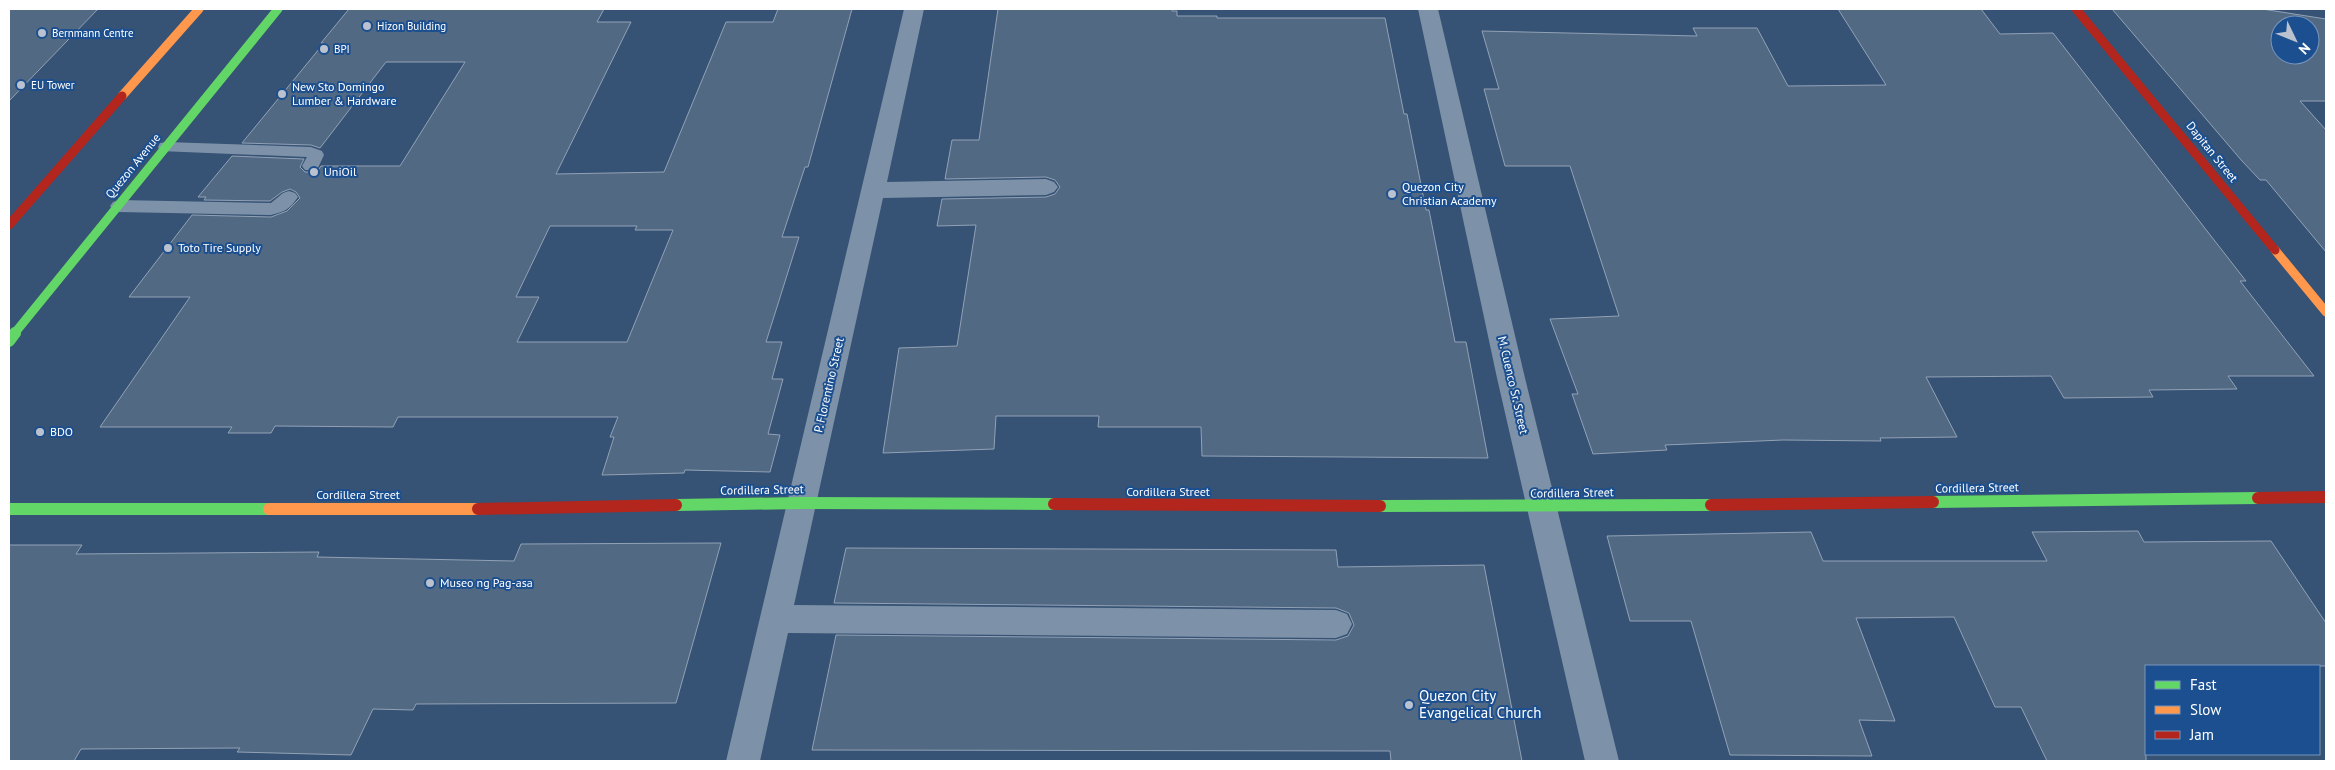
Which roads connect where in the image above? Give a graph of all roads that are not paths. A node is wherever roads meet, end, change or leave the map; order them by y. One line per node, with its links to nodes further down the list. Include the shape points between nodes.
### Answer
1 (199, 9): 12 (street)
2 (278, 9): 6 (street, Quezon Avenue)
3 (914, 9): 9 (street, P. Florentino Street)
4 (1428, 9): 19 (street, M. Cuenco Sr. Street)
5 (2076, 9): 13 (street, Dapitan Street)
6 (166, 148): 7 (lane, via 311,152 316,155); 11 (street, Quezon Avenue)
7 (312, 166)
8 (1046, 187): 9 (street)
9 (873, 190): 18 (street, P. Florentino Street)
10 (290, 197): 11 (lane, via 280,207 271,210)
11 (119, 206): 14 (street, Quezon Avenue)
12 (9, 225)
13 (2326, 312)
14 (27, 317): 15 (street); 16 (street, Quezon Avenue)
15 (9, 324)
16 (9, 341)
17 (2326, 497): 19 (street, Cordillera Street)
18 (802, 503): 19 (street, Cordillera Street); 20 (street, Cordillera Street, via 487,509); 21 (street, P. Florentino Street)
19 (1541, 508): 24 (street, M. Cuenco Sr. Street)
20 (9, 509)
21 (777, 619): 22 (street); 23 (street, P. Florentino Street)
22 (1336, 624)
23 (744, 761)
24 (1602, 761)

